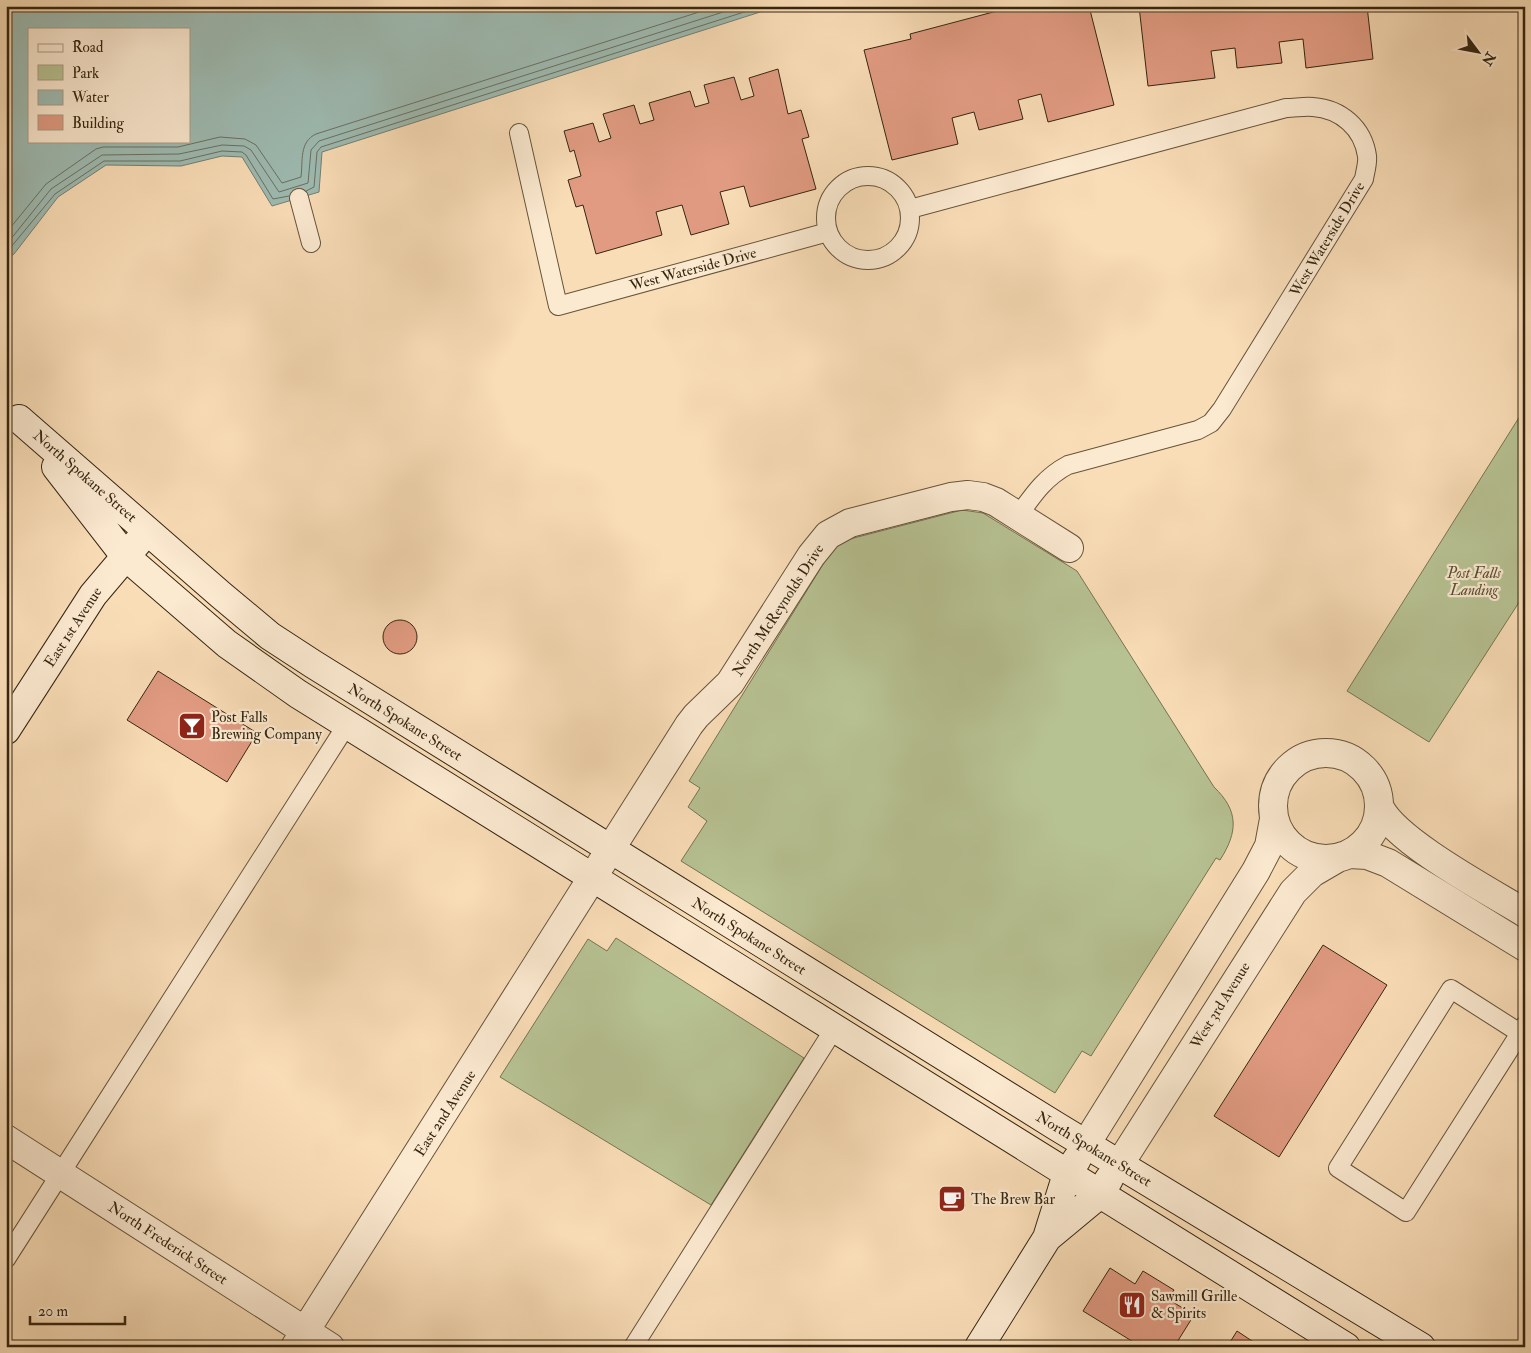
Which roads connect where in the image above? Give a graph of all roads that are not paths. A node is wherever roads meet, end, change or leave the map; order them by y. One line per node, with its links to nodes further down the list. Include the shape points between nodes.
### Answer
1 (519, 132): 4 (lane, West Waterside Drive, via 558,306)
2 (299, 198): 5 (lane)
3 (910, 209): 4 (lane, via 911,222 901,246 880,259 854,258 834,243); 4 (lane, via 905,196 885,178 857,176 834,192 825,218); 7 (lane, West Waterside Drive, via 1286,108 1313,107 1336,112 1354,124 1364,140 1368,158 1364,179 1211,423 1198,430 1054,471)
4 (828, 232)
5 (311, 243)
6 (12, 412): 8 (street, North Spokane Street); 10 (street, North Spokane Street)
7 (1018, 516): 9 (street, North McReynolds Drive); 15 (street, North McReynolds Drive, via 990,500 968,495 850,523 828,535 811,556 730,683 693,720)
8 (148, 531): 10 (street, East 1st Avenue); 15 (street, North Spokane Street, via 270,636)
9 (1069, 548)
10 (125, 556): 11 (street, North Spokane Street, via 227,644); 12 (street, East 1st Avenue, via 92,595)
11 (346, 726): 17 (street, North Spokane Street); 25 (lane)
12 (6, 730)
13 (1380, 808): 14 (street, via 1372,778 1362,767 1336,753 1321,753 1306,756 1285,772 1273,795); 16 (street, via 1371,835 1362,846); 18 (street, via 1390,823 1408,839)
14 (1274, 819): 16 (street, via 1284,840 1292,848 1313,858); 23 (street, via 1268,846 1256,871)
15 (610, 850): 17 (street, North McReynolds Drive); 23 (street, North Spokane Street)
16 (1343, 857): 19 (street, via 1367,855 1388,863); 24 (street, West 3rd Avenue, via 1312,873 1293,892)
17 (592, 878): 20 (street, North Spokane Street); 30 (street, East 2nd Avenue)
18 (1525, 913)
19 (1525, 946)
20 (834, 1029): 26 (street, North Spokane Street); 33 (lane)
21 (1522, 1029): 21 (lane, via 1406,1212 1338,1168 1451,989)
22 (6, 1139): 25 (street, North Frederick Street)
23 (1086, 1144): 24 (street, North Spokane Street); 26 (street)
24 (1119, 1164): 27 (street, West 3rd Avenue); 35 (street, North Spokane Street)
25 (60, 1174): 29 (lane); 30 (street, North Frederick Street)
26 (1068, 1174): 27 (street, North Spokane Street); 28 (street)
27 (1100, 1194): 28 (street, West 3rd Avenue); 31 (street, North Spokane Street)
28 (1047, 1238): 34 (street)
29 (6, 1259)
30 (300, 1339): 32 (street, North Frederick Street)
31 (1329, 1342)
32 (330, 1347)
33 (633, 1347)
34 (979, 1347)
35 (1421, 1347)

